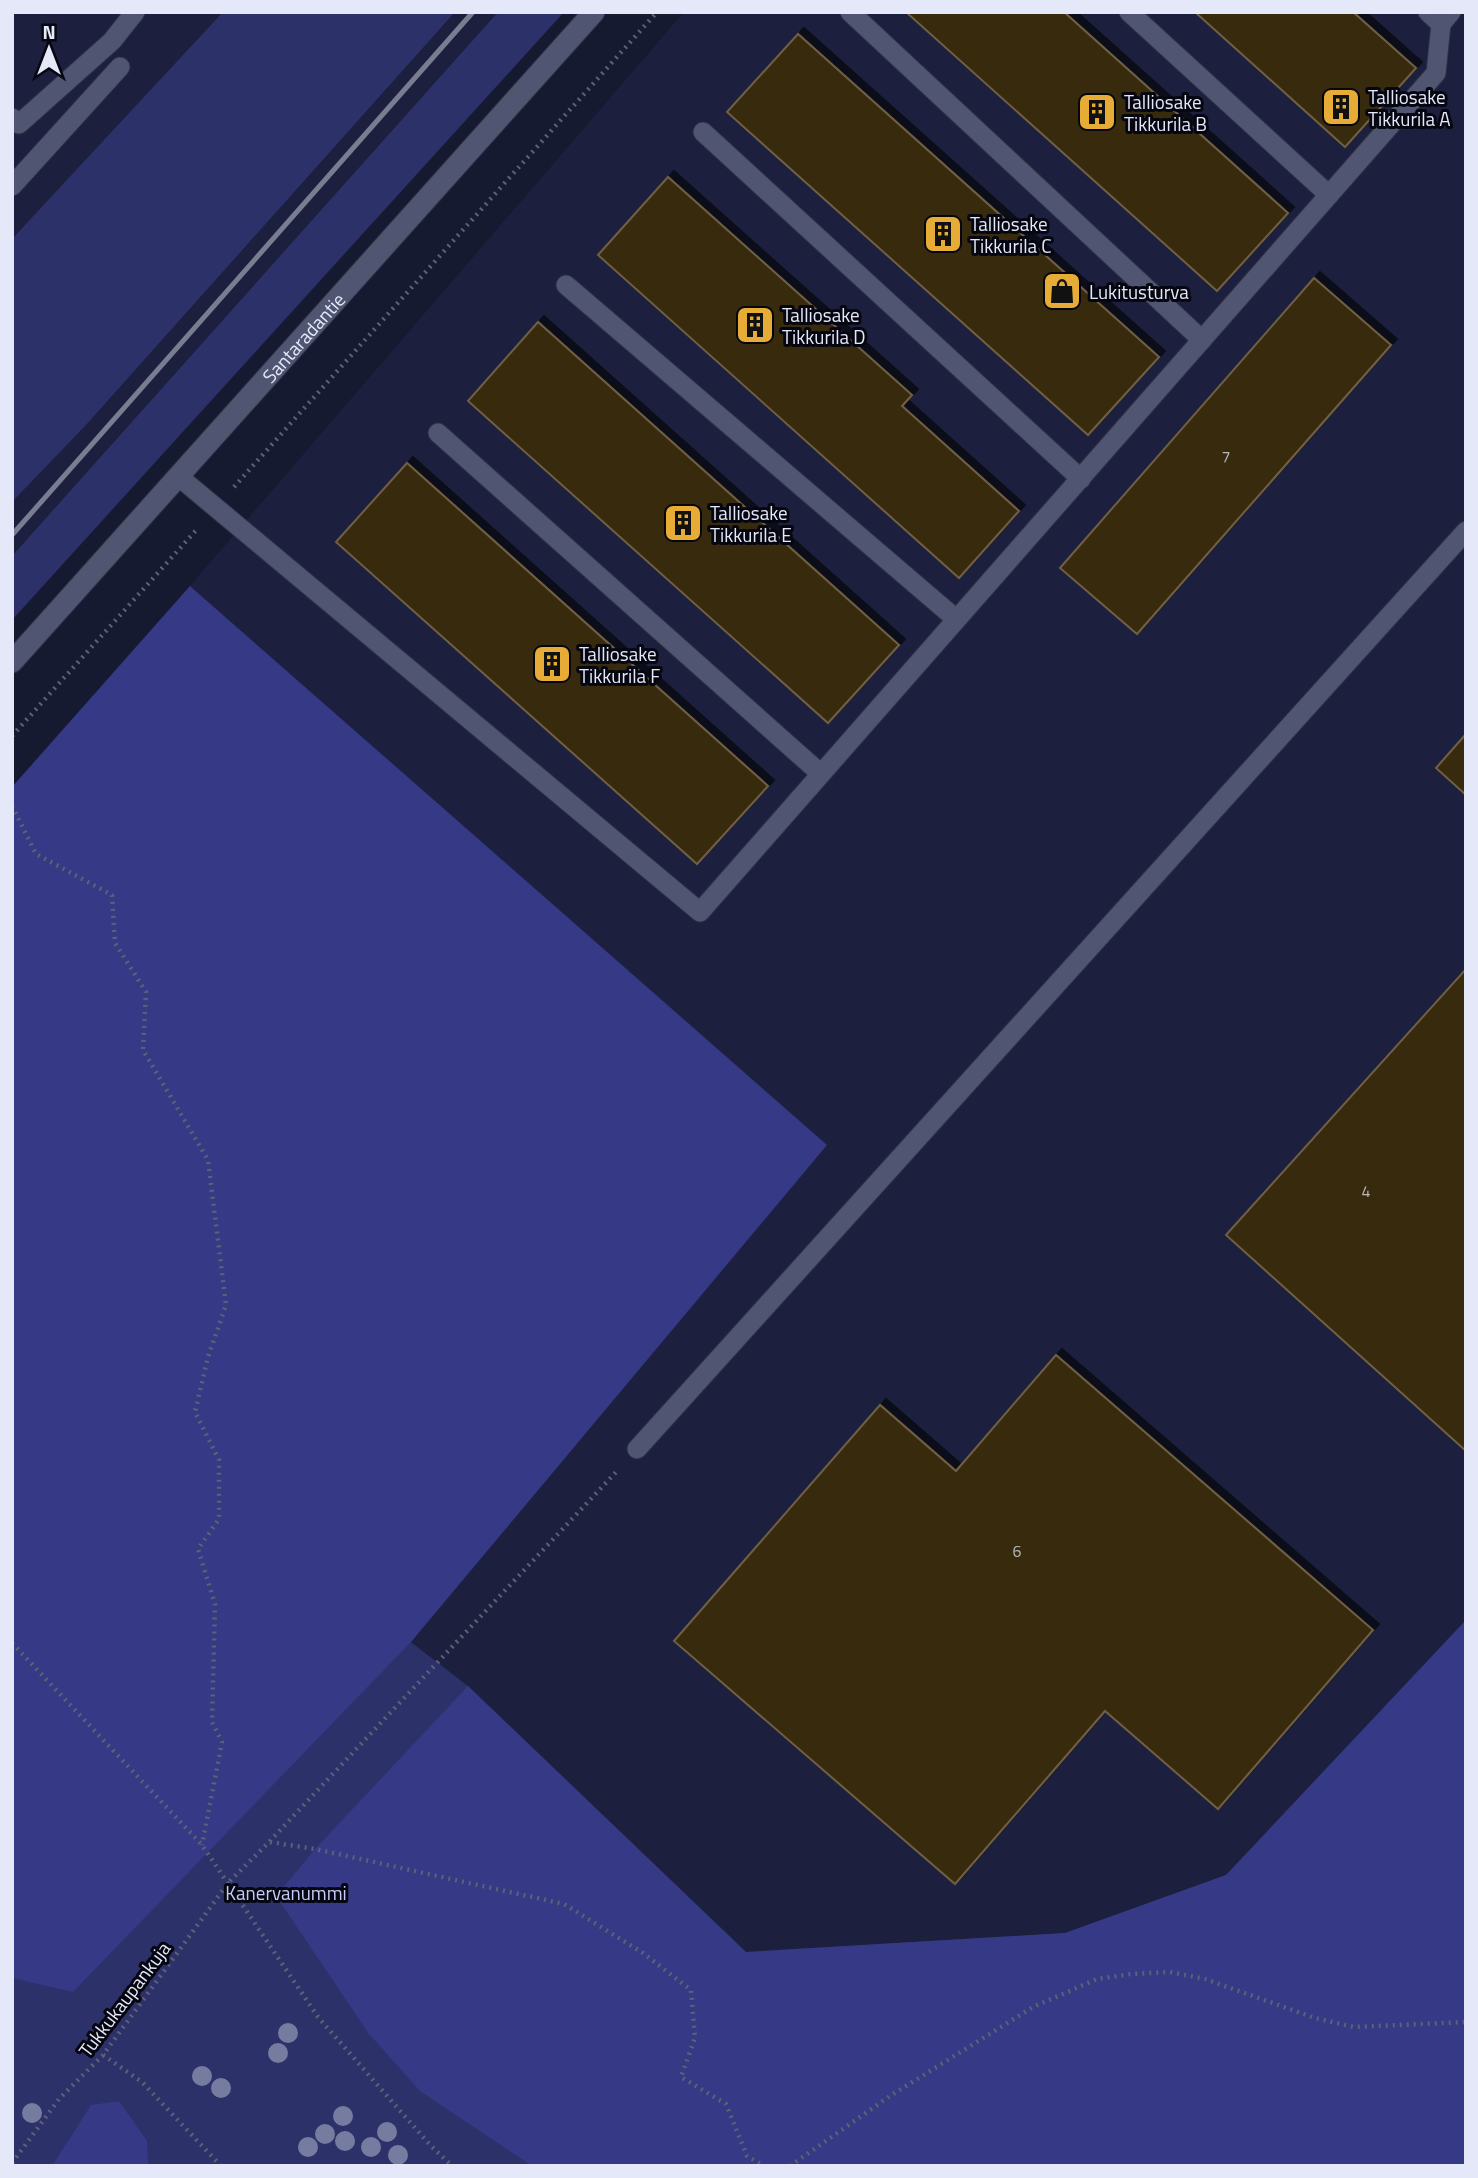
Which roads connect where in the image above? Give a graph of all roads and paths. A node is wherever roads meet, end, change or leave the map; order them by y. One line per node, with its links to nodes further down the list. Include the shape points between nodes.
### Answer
1 (135, 12): 8 (lane, via 112,41 19,124)
2 (594, 12): 15 (street, Santaradantie)
3 (657, 12): 17 (path)
4 (850, 12): 13 (lane)
5 (1129, 12): 11 (lane)
6 (1440, 16): 11 (lane, via 1436,74)
7 (120, 67): 10 (lane)
8 (12, 118)
9 (703, 132): 16 (lane)
10 (12, 186)
11 (1329, 195): 13 (lane)
12 (566, 285): 19 (lane)
13 (1202, 340): 16 (lane)
14 (438, 433): 22 (lane)
15 (178, 476): 17 (lane); 20 (street, Santaradantie)
16 (1081, 479): 19 (lane)
17 (216, 508): 21 (path); 22 (lane, via 700,912)
18 (1466, 531): 24 (lane)
19 (956, 619): 22 (lane)
20 (12, 662)
21 (12, 736)
22 (821, 774)
23 (12, 806): 27 (path, via 36,854 112,895 115,943 146,992 143,1050 208,1160 226,1305 195,1412 219,1460 219,1519 198,1549 215,1605 212,1722 222,1742)
24 (637, 1449): 26 (path, Tukkukaupankuja)
25 (12, 1643): 27 (path)
26 (270, 1842): 28 (path, Tukkukaupankuja); 34 (path, via 564,1904 643,1953 691,1990 695,2038 681,2077 726,2105 747,2156)
27 (202, 1845): 28 (path)
28 (228, 1883): 30 (path, Tukkukaupankuja); 33 (path, via 318,2017)
29 (1466, 2022): 35 (path, via 1354,2027 1170,1972 1097,1979 1033,2007 890,2096)
30 (103, 2055): 31 (path, Tukkukaupankuja, via 59,2099); 32 (path, via 142,2082)
31 (12, 2163)
32 (221, 2166)
33 (452, 2166)
34 (764, 2166)
35 (790, 2166)

